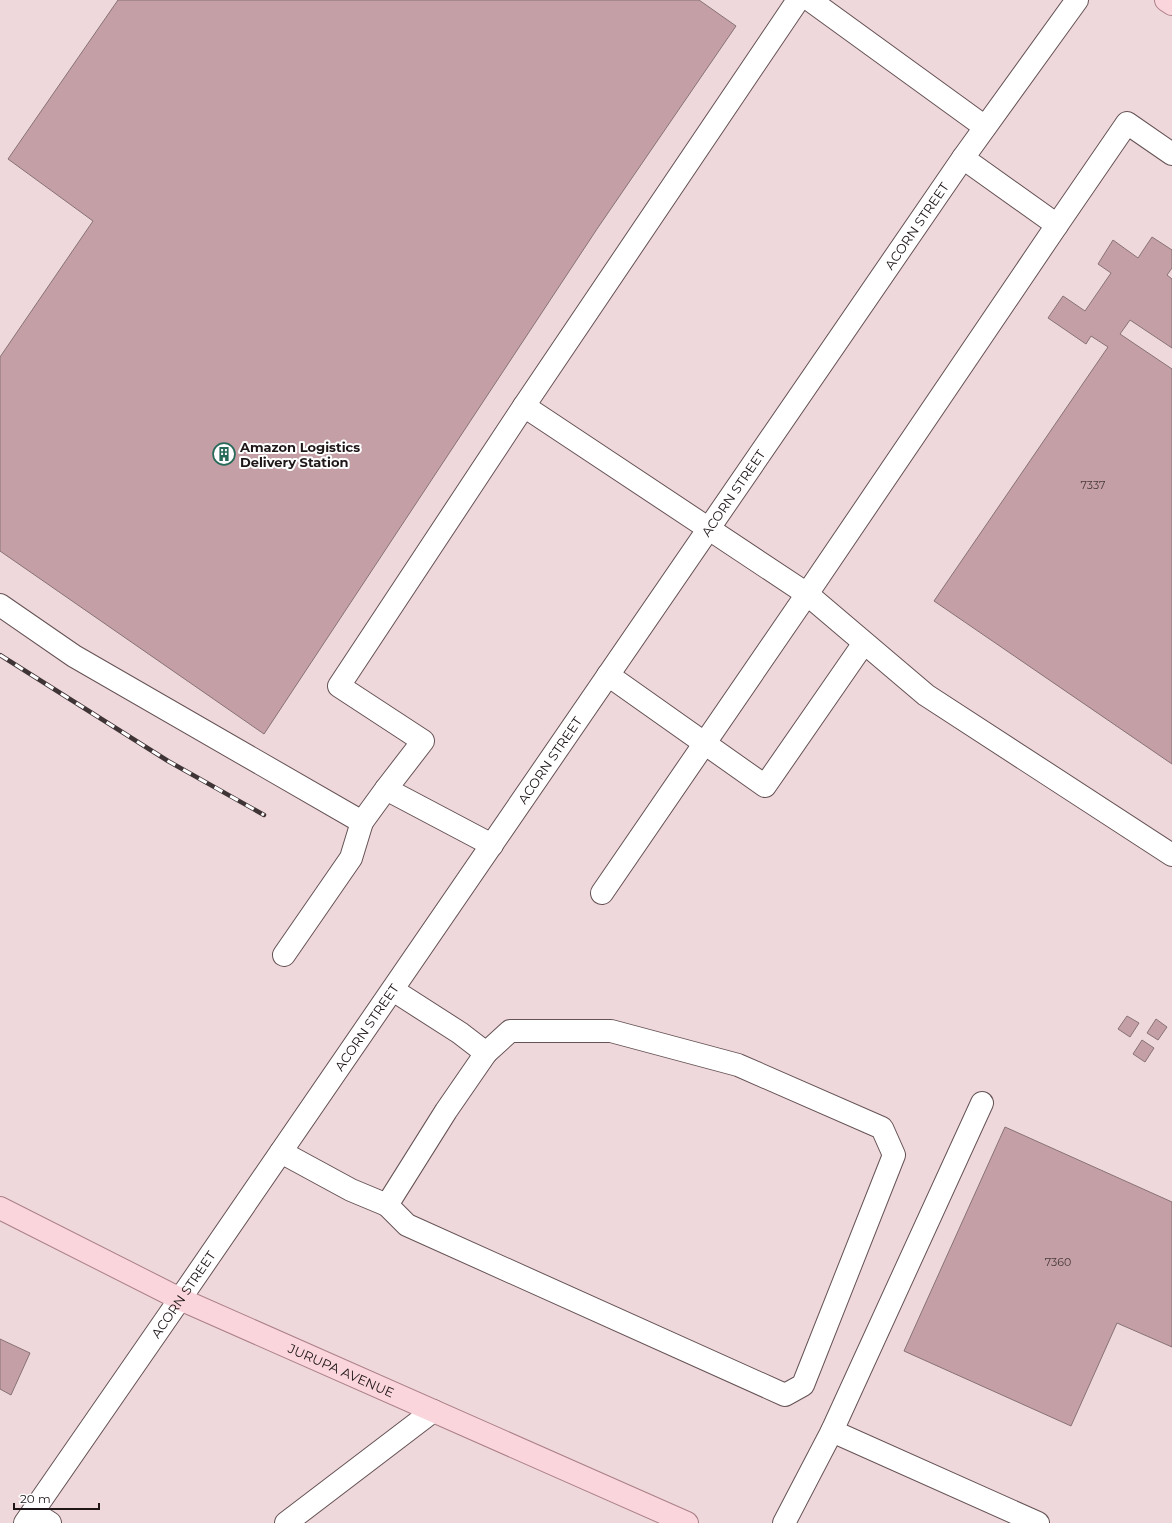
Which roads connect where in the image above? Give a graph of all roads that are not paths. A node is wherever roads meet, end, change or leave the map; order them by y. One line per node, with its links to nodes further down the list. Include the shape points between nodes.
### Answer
1 (798, 0): 10 (street)
2 (810, 0): 6 (street)
3 (1077, 0): 6 (street, ACORN STREET)
4 (1166, 0): 5 (main road)
5 (1172, 4)
6 (985, 127): 8 (street, ACORN STREET)
7 (1172, 154): 9 (street, via 1127,122)
8 (963, 158): 9 (street); 11 (street, ACORN STREET)
9 (1057, 225): 12 (street)
10 (524, 406): 11 (street); 17 (street, via 339,686 423,741)
11 (708, 529): 12 (street); 15 (street, ACORN STREET)
12 (807, 594): 14 (street); 16 (street)
13 (0, 604): 18 (street, via 74,656)
14 (864, 643): 16 (street, via 765,786); 20 (street, via 926,695)
15 (608, 675): 16 (street); 19 (street, ACORN STREET)
16 (704, 744): 21 (street)
17 (386, 788): 18 (street); 19 (street)
18 (362, 822): 22 (street, via 352,858)
19 (492, 845): 23 (street, ACORN STREET)
20 (1172, 855)
21 (602, 893)
22 (284, 956)
23 (393, 990): 24 (street); 26 (street, ACORN STREET)
24 (486, 1053): 27 (street); 27 (street, via 510,1031 611,1031 738,1065 882,1128 894,1155 803,1385 785,1395 407,1225)
25 (982, 1102): 31 (street)
26 (281, 1152): 27 (street, via 351,1190); 29 (street, ACORN STREET)
27 (387, 1205)
28 (0, 1208): 29 (main road, JURUPA AVENUE)
29 (180, 1300): 30 (main road, JURUPA AVENUE); 32 (street, ACORN STREET)
30 (433, 1411): 33 (street); 34 (main road, JURUPA AVENUE)
31 (832, 1432): 35 (street); 36 (street)
32 (36, 1519)
33 (286, 1523)
34 (687, 1523)
35 (784, 1523)
36 (1038, 1523)

